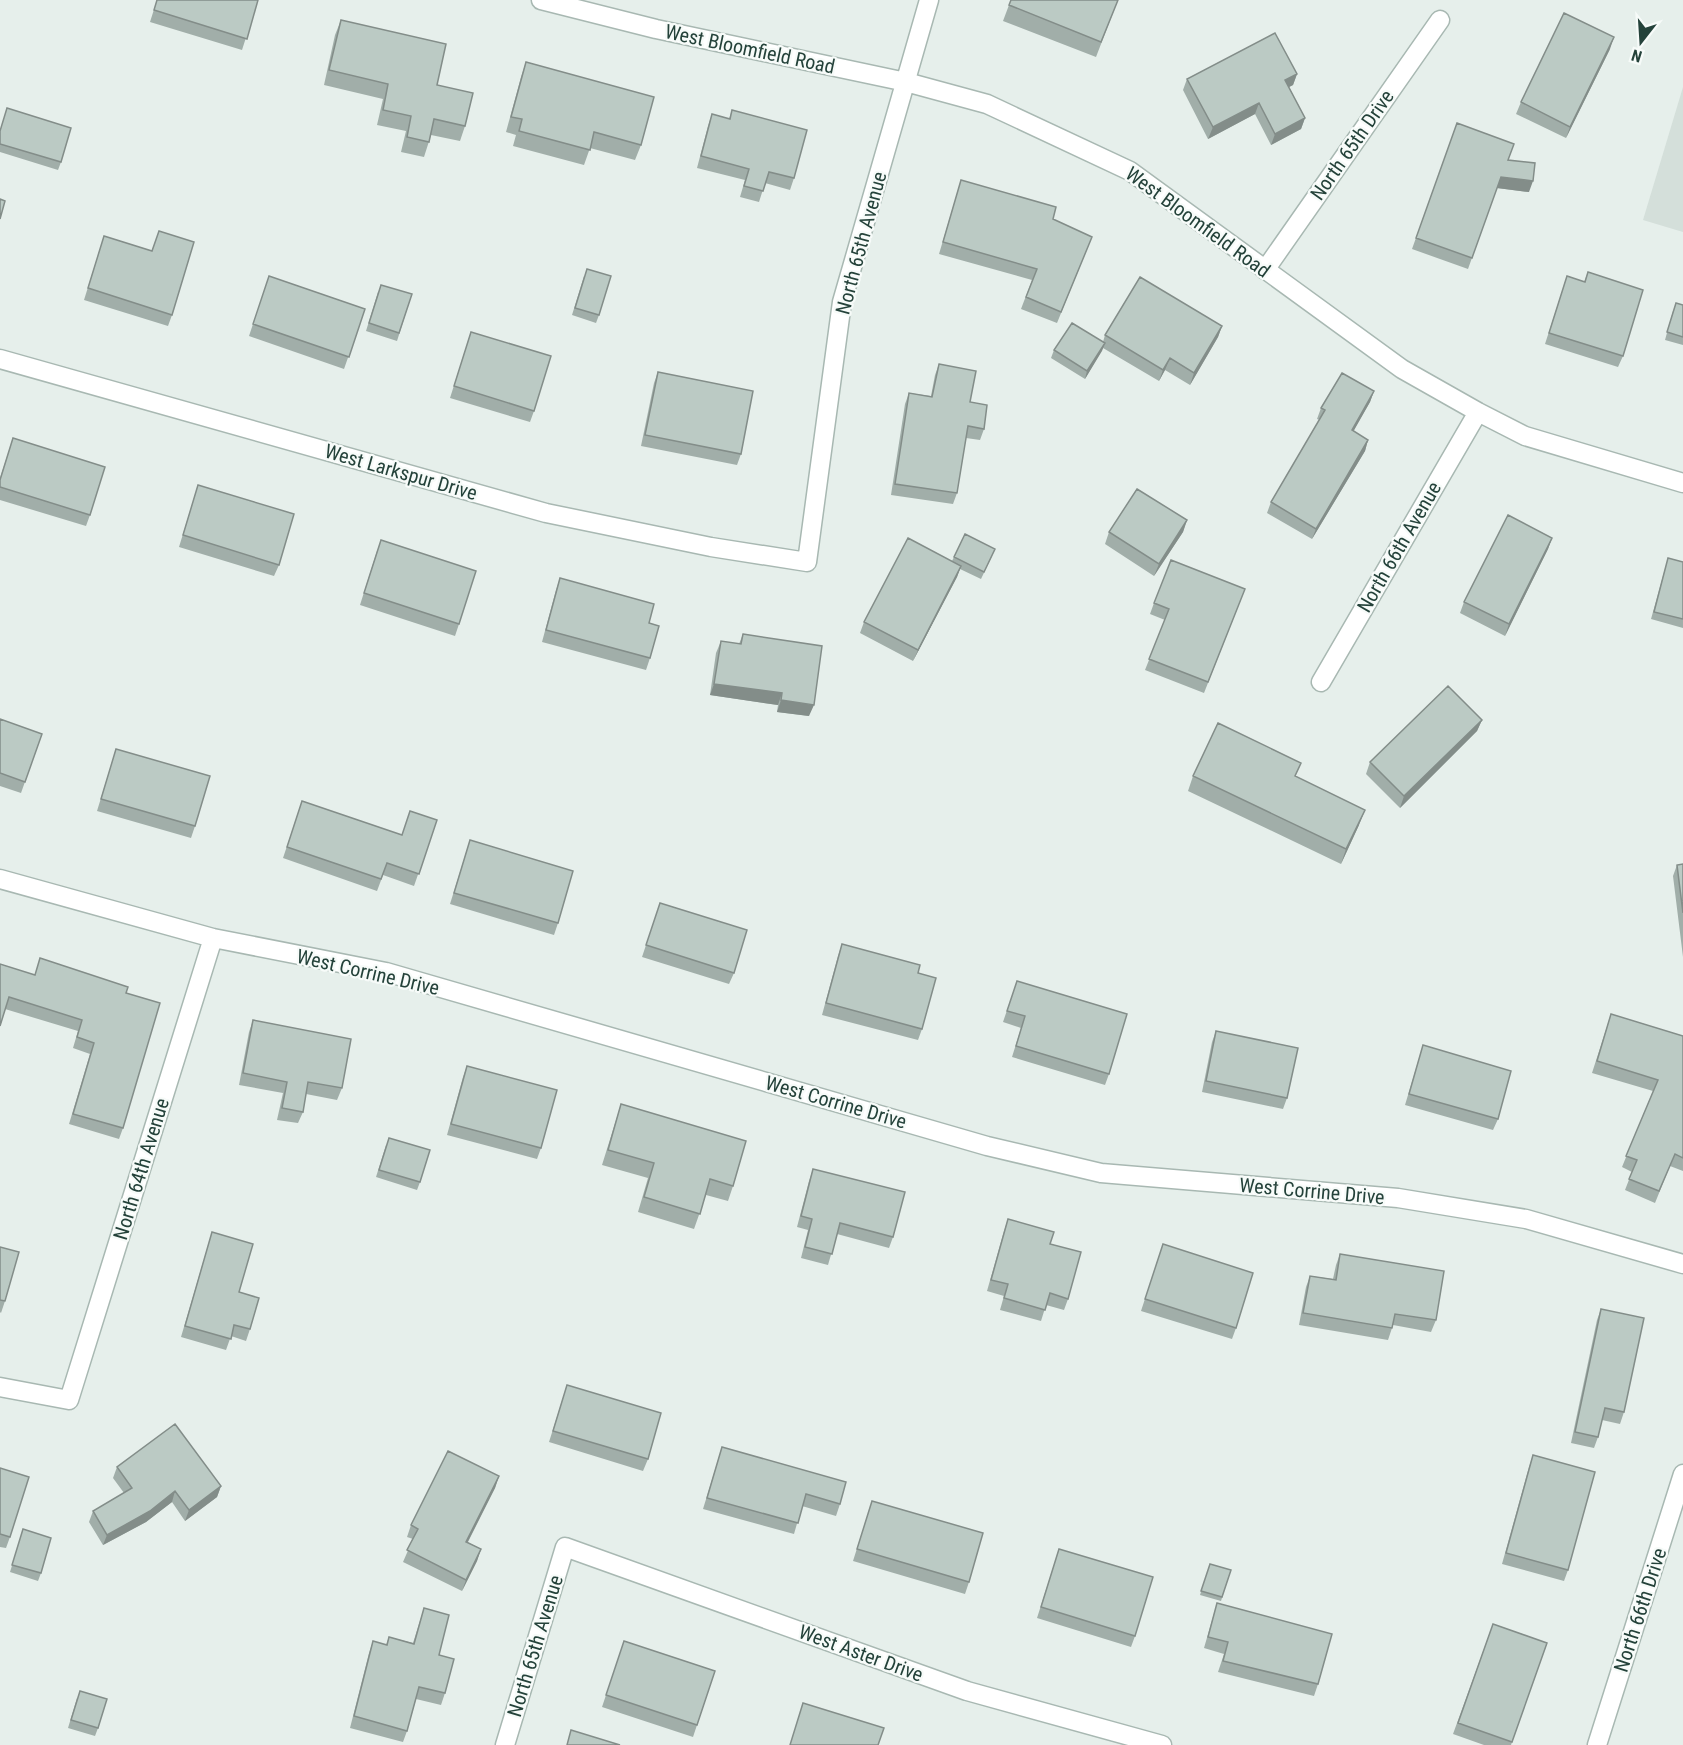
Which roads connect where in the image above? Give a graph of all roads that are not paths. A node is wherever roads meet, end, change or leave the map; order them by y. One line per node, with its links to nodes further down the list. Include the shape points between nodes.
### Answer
1 (541, 0): 4 (street, West Bloomfield Road, via 656,29)
2 (929, 0): 4 (street, North 65th Avenue)
3 (1440, 20): 5 (street, North 65th Drive)
4 (906, 82): 5 (street, West Bloomfield Road, via 987,104 1131,171); 9 (street, North 65th Avenue, via 842,302)
5 (1265, 270): 7 (street, West Bloomfield Road, via 1402,369)
6 (0, 359): 9 (street, West Larkspur Drive, via 546,513)
7 (1478, 412): 8 (street, West Bloomfield Road, via 1525,436); 10 (street, North 66th Avenue)
8 (1683, 483)
9 (807, 562)
10 (1321, 682)
11 (0, 879): 12 (street, West Corrine Drive)
12 (213, 938): 13 (street, West Corrine Drive, via 386,972 987,1146 1101,1173 1398,1198 1526,1219); 14 (street, North 64th Avenue, via 69,1400)
13 (1683, 1264)
14 (0, 1387)
15 (1683, 1474): 19 (street, North 66th Drive)
16 (565, 1547): 17 (street, North 65th Avenue); 18 (street, West Aster Drive, via 967,1691)
17 (505, 1745)
18 (1162, 1745)
19 (1597, 1745)

